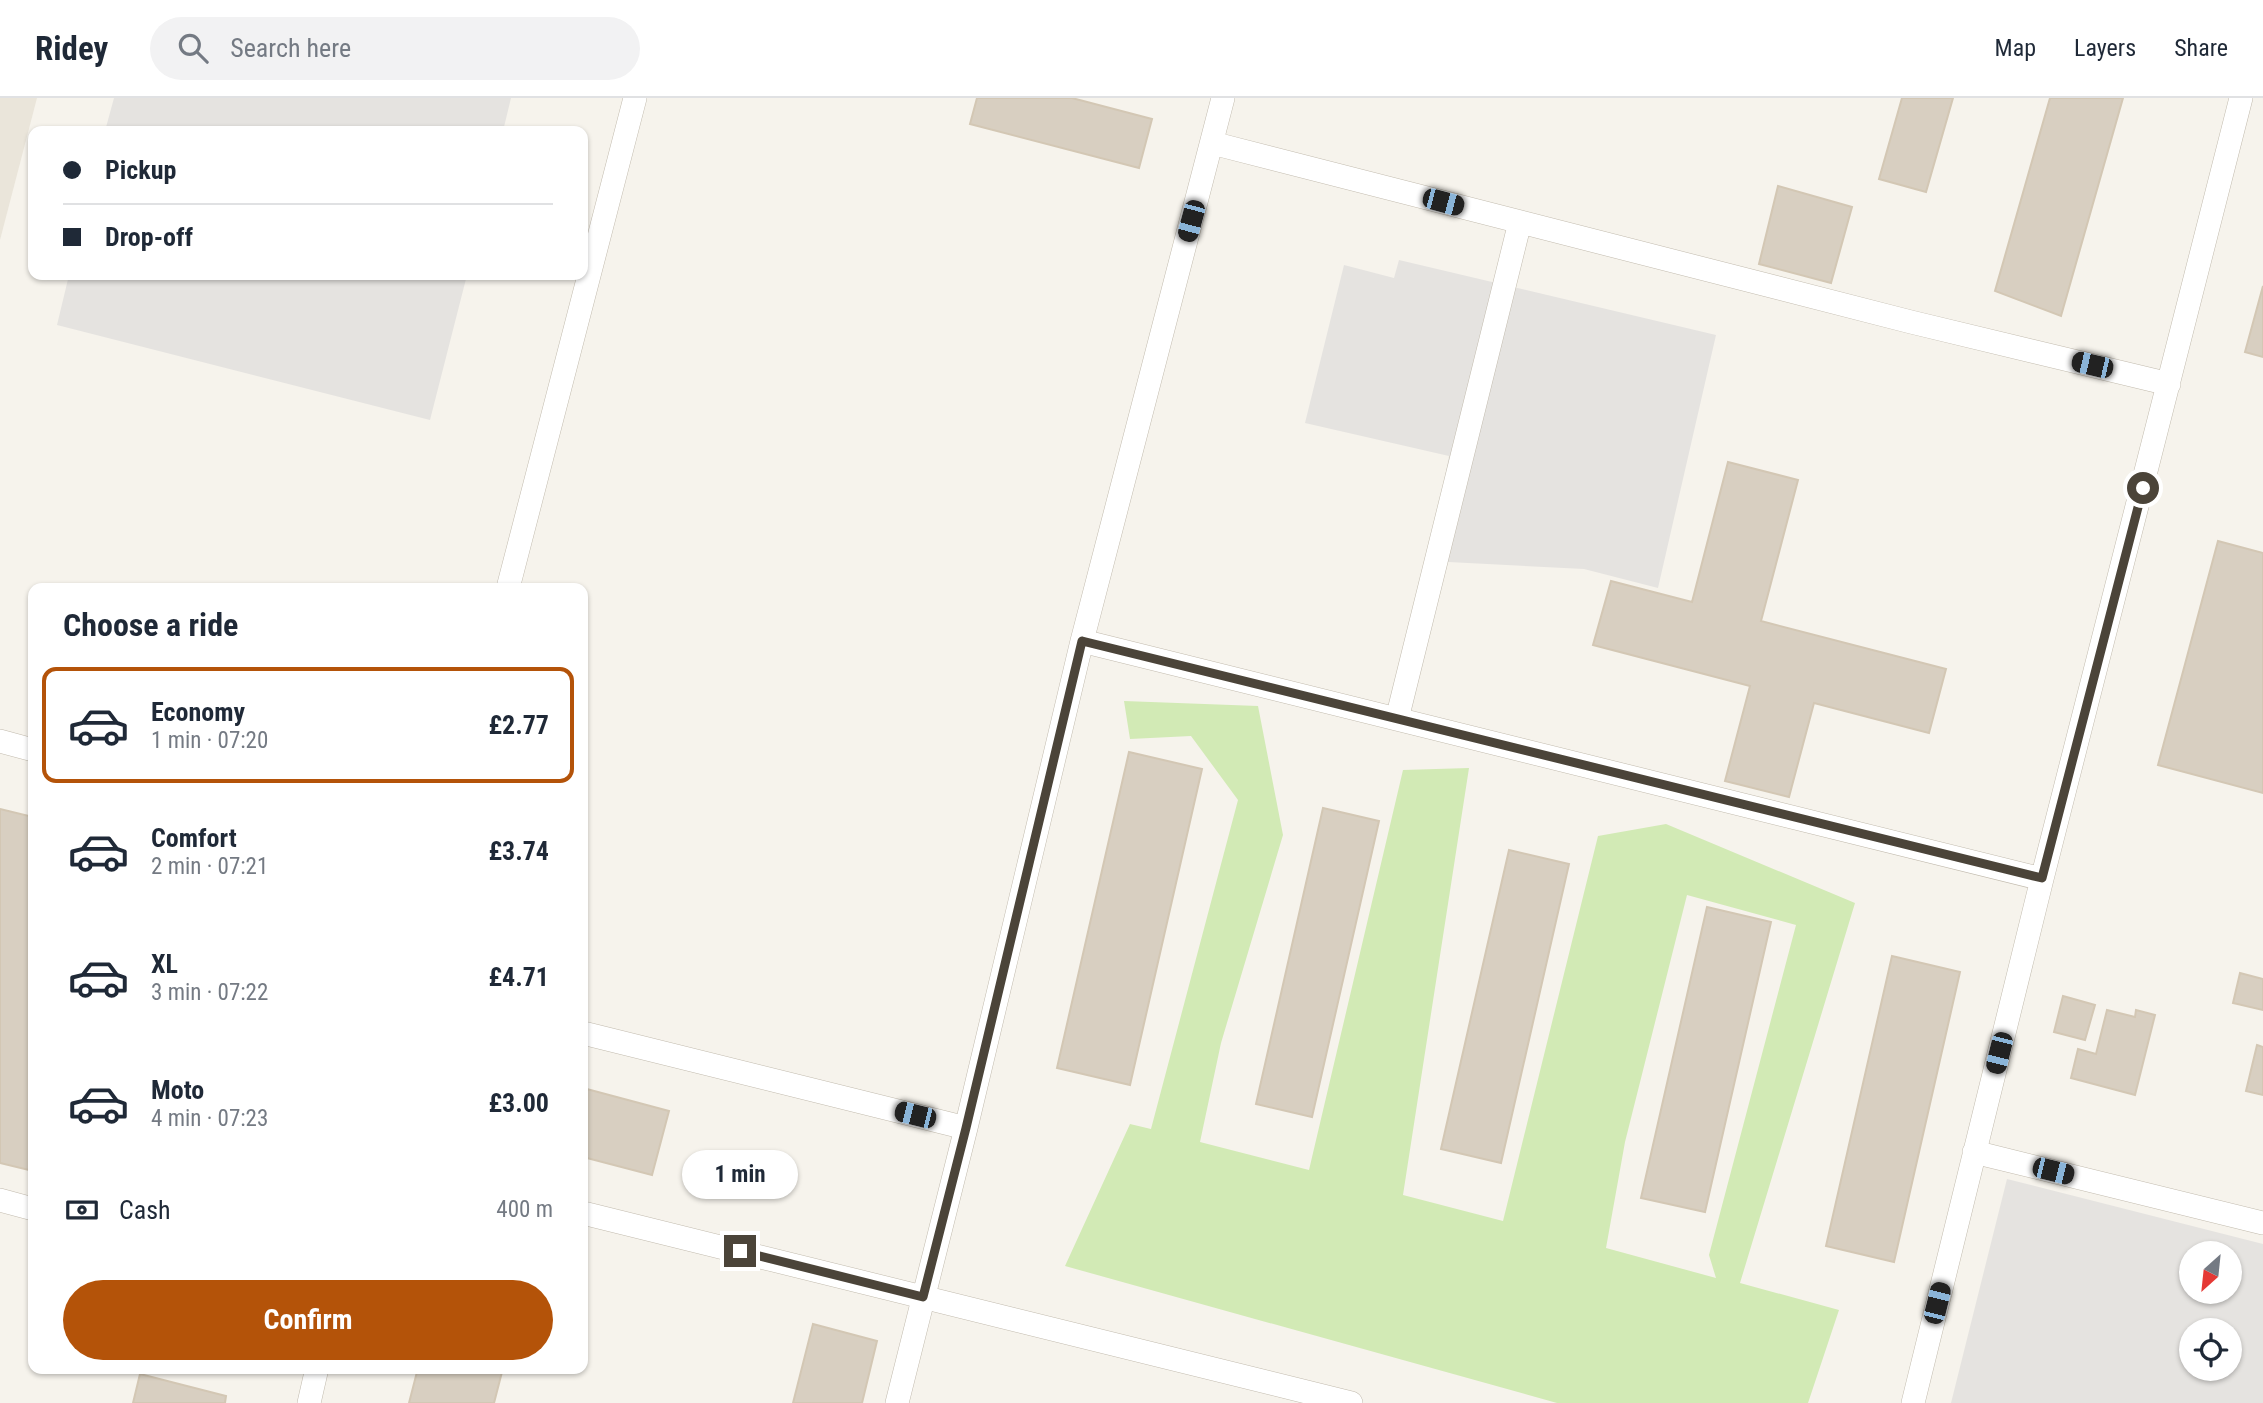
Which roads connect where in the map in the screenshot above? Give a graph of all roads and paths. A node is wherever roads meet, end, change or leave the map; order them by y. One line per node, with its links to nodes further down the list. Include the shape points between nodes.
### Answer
1 (635, 98): 6 (lane)
2 (1223, 98): 4 (lane)
3 (2241, 98): 8 (lane)
4 (1212, 143): 5 (lane); 10 (lane)
5 (1520, 222): 8 (lane); 11 (lane)
6 (588, 279)
7 (588, 280): 9 (lane)
8 (2169, 384): 14 (lane)
9 (509, 583)
10 (1082, 641): 11 (lane); 16 (lane)
11 (1397, 719): 14 (lane)
12 (0, 741): 13 (lane)
13 (28, 749)
14 (2042, 878): 17 (lane)
15 (588, 1034): 16 (lane)
16 (966, 1128): 22 (lane)
17 (1974, 1152): 21 (lane); 27 (lane)
18 (0, 1200): 19 (lane)
19 (28, 1208)
20 (588, 1214): 22 (lane)
21 (2263, 1223)
22 (923, 1297): 25 (lane); 26 (lane)
23 (316, 1374): 24 (lane)
24 (309, 1403)
25 (897, 1403)
26 (1351, 1403)
27 (1913, 1403)

